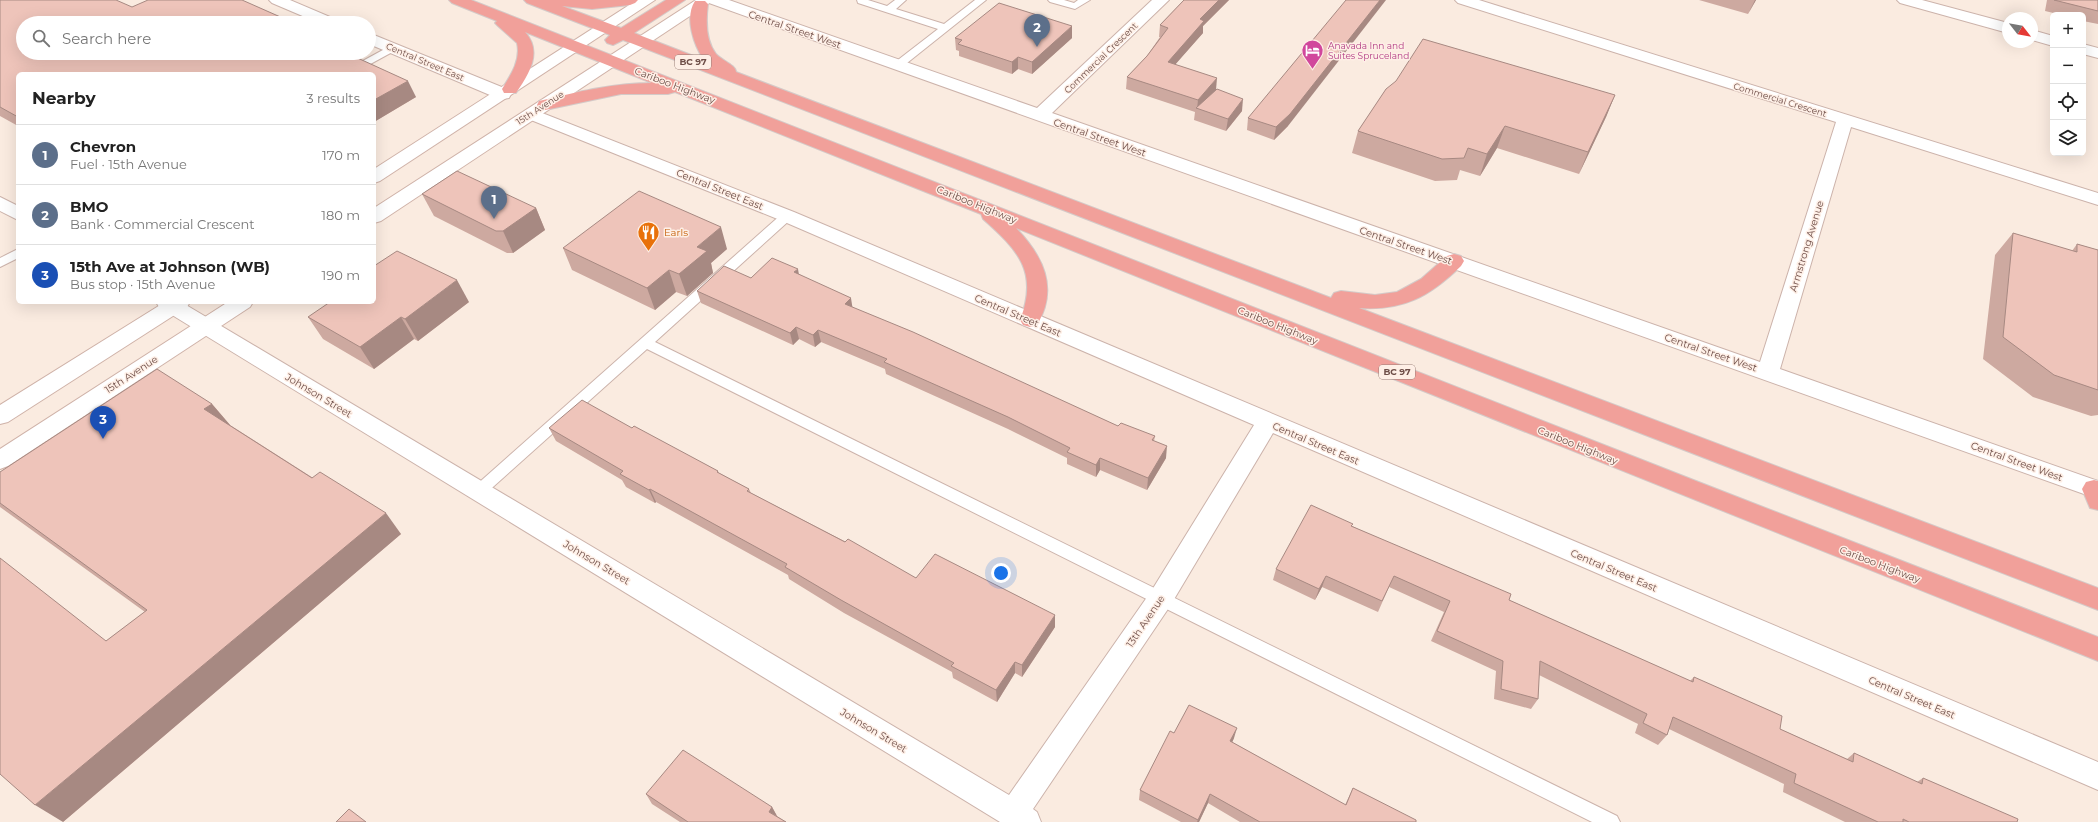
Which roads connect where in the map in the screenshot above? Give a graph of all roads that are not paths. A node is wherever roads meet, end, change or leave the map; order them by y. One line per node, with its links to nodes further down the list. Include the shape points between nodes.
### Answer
1 (277, 0): 19 (street)
2 (458, 0): 18 (highway, Cariboo Highway / BC 97)
3 (532, 0): 21 (highway, BC 97)
4 (548, 0): 5 (highway, via 592,4)
5 (630, 0)
6 (647, 0): 21 (street)
7 (677, 0): 23 (highway)
8 (861, 0): 17 (lane)
9 (901, 0): 17 (lane)
10 (981, 0): 22 (lane)
11 (1053, 0): 12 (lane, via 1075,6)
12 (1085, 0)
13 (1160, 0): 41 (street, Commercial Crescent)
14 (1463, 0): 42 (street, Commercial Crescent)
15 (1905, 0): 20 (street)
16 (707, 1): 27 (street, 15th Avenue); 35 (street, Central Street West); 37 (highway, via 698,18 701,42 711,59)
17 (888, 10): 22 (lane)
18 (488, 12): 28 (highway, Cariboo Highway / BC 97); 38 (highway, via 522,38 525,47 524,66)
19 (315, 16)
20 (2002, 26)
21 (605, 28): 23 (highway, BC 97); 28 (street)
22 (945, 28): 35 (lane)
23 (621, 34): 27 (highway, BC 97); 34 (highway, via 609,43 608,55)
24 (2038, 37): 25 (street)
25 (2050, 40)
26 (376, 41): 29 (street, Central Street East)
27 (640, 42): 34 (street, 15th Avenue); 37 (highway, BC 97)
28 (576, 47): 34 (highway, Cariboo Highway / BC 97); 38 (street)
29 (392, 48): 32 (lane); 38 (street, Central Street East)
30 (2086, 50): 31 (street)
31 (2098, 53)
32 (376, 57)
33 (370, 60): 36 (lane)
34 (612, 60): 39 (highway, Cariboo Highway / BC 97); 40 (street, 15th Avenue)
35 (898, 65): 41 (street, Central Street West)
36 (348, 72)
37 (745, 82): 53 (highway, BC 97)
38 (507, 92): 43 (street)
39 (696, 93): 40 (highway, via 645,87 626,88 593,93); 46 (highway, Cariboo Highway / BC 97)
40 (539, 110): 48 (street, 15th Avenue); 49 (street, Central Street East)
41 (1040, 115): 51 (street, Central Street West)
42 (1845, 120): 44 (street, Commercial Crescent); 60 (street, Armstrong Avenue)
43 (376, 176)
44 (2098, 199)
45 (0, 204): 47 (street)
46 (979, 205): 57 (highway, via 1012,235 1030,258 1036,281 1037,301); 68 (highway, Cariboo Highway / BC 97, via 1730,506)
47 (16, 213)
48 (376, 216)
49 (787, 216): 57 (street, Central Street East); 59 (lane)
50 (16, 254): 52 (lane)
51 (1454, 261): 53 (highway, via 1439,277 1402,299 1383,303 1362,303); 60 (street, Central Street West)
52 (0, 263)
53 (1268, 281): 67 (highway, BC 97)
54 (171, 304): 61 (street)
55 (174, 304): 58 (street, Johnson Street)
56 (240, 304): 58 (street, 15th Avenue)
57 (1030, 320): 62 (street, Central Street East)
58 (206, 326): 63 (street, 15th Avenue); 64 (street, Johnson Street)
59 (644, 342): 64 (lane); 66 (lane)
60 (1768, 372): 65 (street, Central Street West)
61 (0, 416)
62 (1268, 422): 66 (street, 13th Avenue); 69 (street, Central Street East)
63 (0, 460)
64 (479, 491): 70 (street, Johnson Street)
65 (2097, 493)
66 (1161, 598): 70 (street, 13th Avenue); 71 (lane)
67 (2098, 599)
68 (2098, 649)
69 (2098, 776)
70 (1016, 819)
71 (1611, 822)

